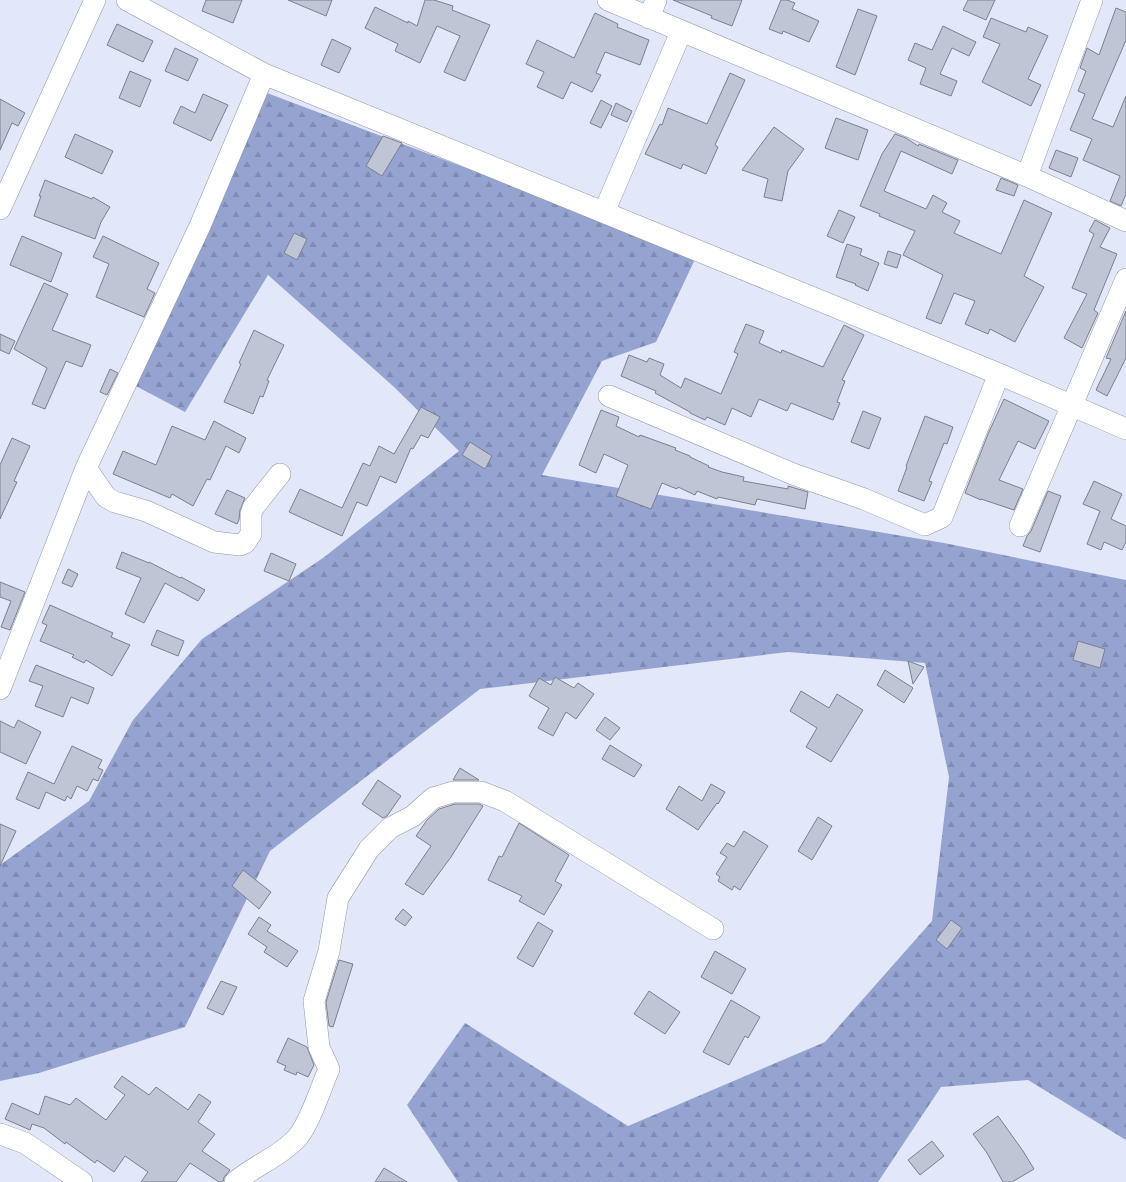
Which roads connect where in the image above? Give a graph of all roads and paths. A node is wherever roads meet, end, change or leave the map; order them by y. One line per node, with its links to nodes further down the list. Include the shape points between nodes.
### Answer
1 (95, 0): 9 (street)
2 (127, 0): 7 (street)
3 (608, 0): 5 (street)
4 (1092, 0): 8 (street)
5 (653, 9): 6 (street)
6 (681, 32): 8 (street); 10 (street)
7 (264, 74): 10 (street); 17 (street, via 200,226)
8 (1027, 176): 11 (street)
9 (0, 209)
10 (604, 212): 13 (street)
11 (1126, 221)
12 (1126, 279): 15 (street)
13 (999, 374): 14 (street, via 942,517 925,525 864,499 793,474); 15 (street)
14 (609, 396)
15 (1072, 406): 16 (street); 19 (street)
16 (1126, 429)
17 (86, 468): 18 (street, via 106,497 115,502 146,511 214,542 240,545 245,543 251,534 253,508); 20 (street)
18 (280, 474)
19 (1020, 526)
20 (0, 689)
21 (713, 929): 24 (street, via 505,801 481,792 453,792 433,798 413,816 390,828 369,849 338,898 329,950 314,1001 319,1047 329,1069 304,1129 296,1139)
22 (0, 1134): 23 (street, via 25,1144)
23 (82, 1182)
24 (235, 1182)

